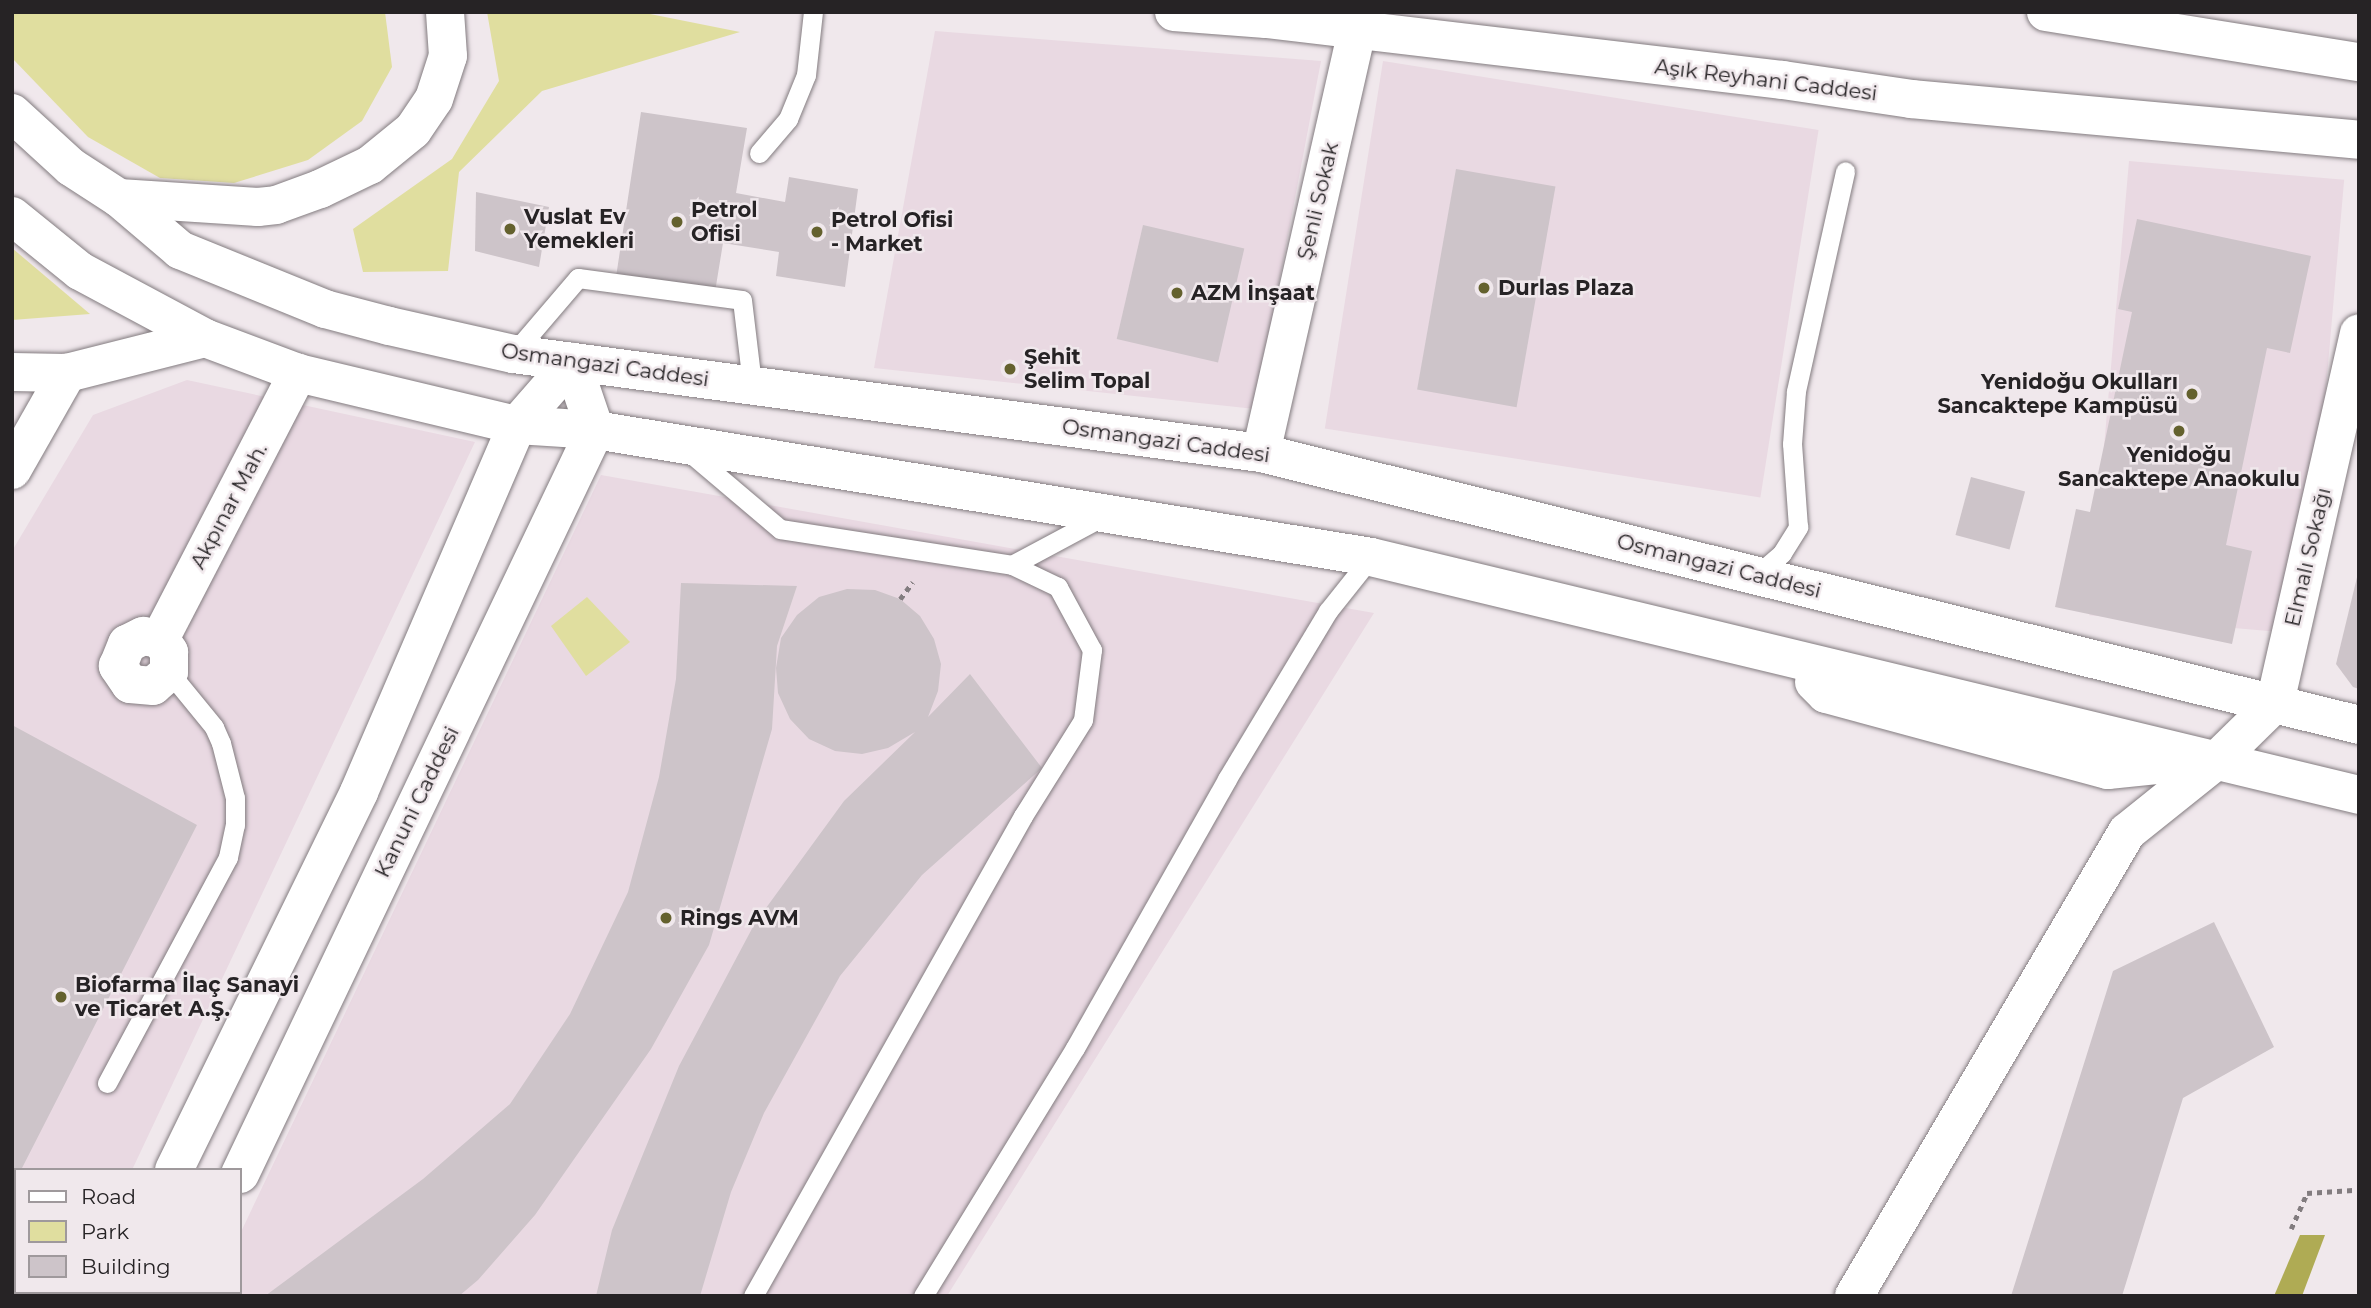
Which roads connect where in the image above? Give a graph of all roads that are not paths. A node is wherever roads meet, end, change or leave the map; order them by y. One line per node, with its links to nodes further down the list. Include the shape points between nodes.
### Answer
1 (445, 12): 11 (main road, via 448,56 434,99 413,130 370,165 276,205)
2 (813, 12): 9 (lane, via 806,75 788,119)
3 (1174, 12): 5 (main road, Aşık Reyhani Caddesi)
4 (2046, 12): 6 (main road)
5 (1357, 32): 8 (main road, Aşık Reyhani Caddesi, via 1911,99); 24 (main road, Şenli Sokak)
6 (2359, 62)
7 (12, 113): 11 (main road, Osmangazi Caddesi, via 71,167)
8 (2359, 140)
9 (759, 153)
10 (1845, 171): 29 (lane, via 1796,391 1792,444 1798,527 1782,553)
11 (119, 198): 15 (main road, Osmangazi Caddesi, via 180,250 264,287 325,309)
12 (12, 216): 14 (main road, via 80,271)
13 (2359, 333): 31 (main road, Elmalı Sokağı)
14 (205, 338): 18 (main road); 19 (main road)
15 (513, 354): 16 (main road, Osmangazi Caddesi); 20 (lane, via 578,278 742,300)
16 (572, 362): 20 (main road, Osmangazi Caddesi); 21 (main road); 22 (main road)
17 (12, 372): 18 (main road)
18 (67, 373): 25 (main road)
19 (298, 373): 21 (main road); 30 (main road, Akpınar Mah.)
20 (751, 384): 24 (main road, Osmangazi Caddesi)
21 (517, 425): 22 (main road); 36 (main road, via 359,792)
22 (595, 430): 23 (main road); 37 (main road, Kanuni Caddesi)
23 (681, 444): 26 (main road); 28 (lane, via 780,529)
24 (1261, 453): 29 (main road, Osmangazi Caddesi)
25 (12, 470)
26 (1108, 514): 27 (main road); 28 (lane)
27 (1371, 557): 33 (main road); 39 (lane, via 1328,611 1284,683 1075,1048)
28 (1012, 565): 38 (lane, via 1058,587 1093,650 1083,720 1016,828)
29 (1757, 575): 31 (main road, Osmangazi Caddesi)
30 (164, 655): 35 (lane, via 221,743 235,798 235,825 228,857)
31 (2275, 703): 32 (main road, Osmangazi Caddesi); 33 (main road)
32 (2359, 725)
33 (2218, 759): 34 (main road); 40 (main road, via 2127,832)
34 (2359, 795)
35 (107, 1083)
36 (175, 1168)
37 (242, 1170)
38 (753, 1296)
39 (923, 1296)
40 (1854, 1296)

